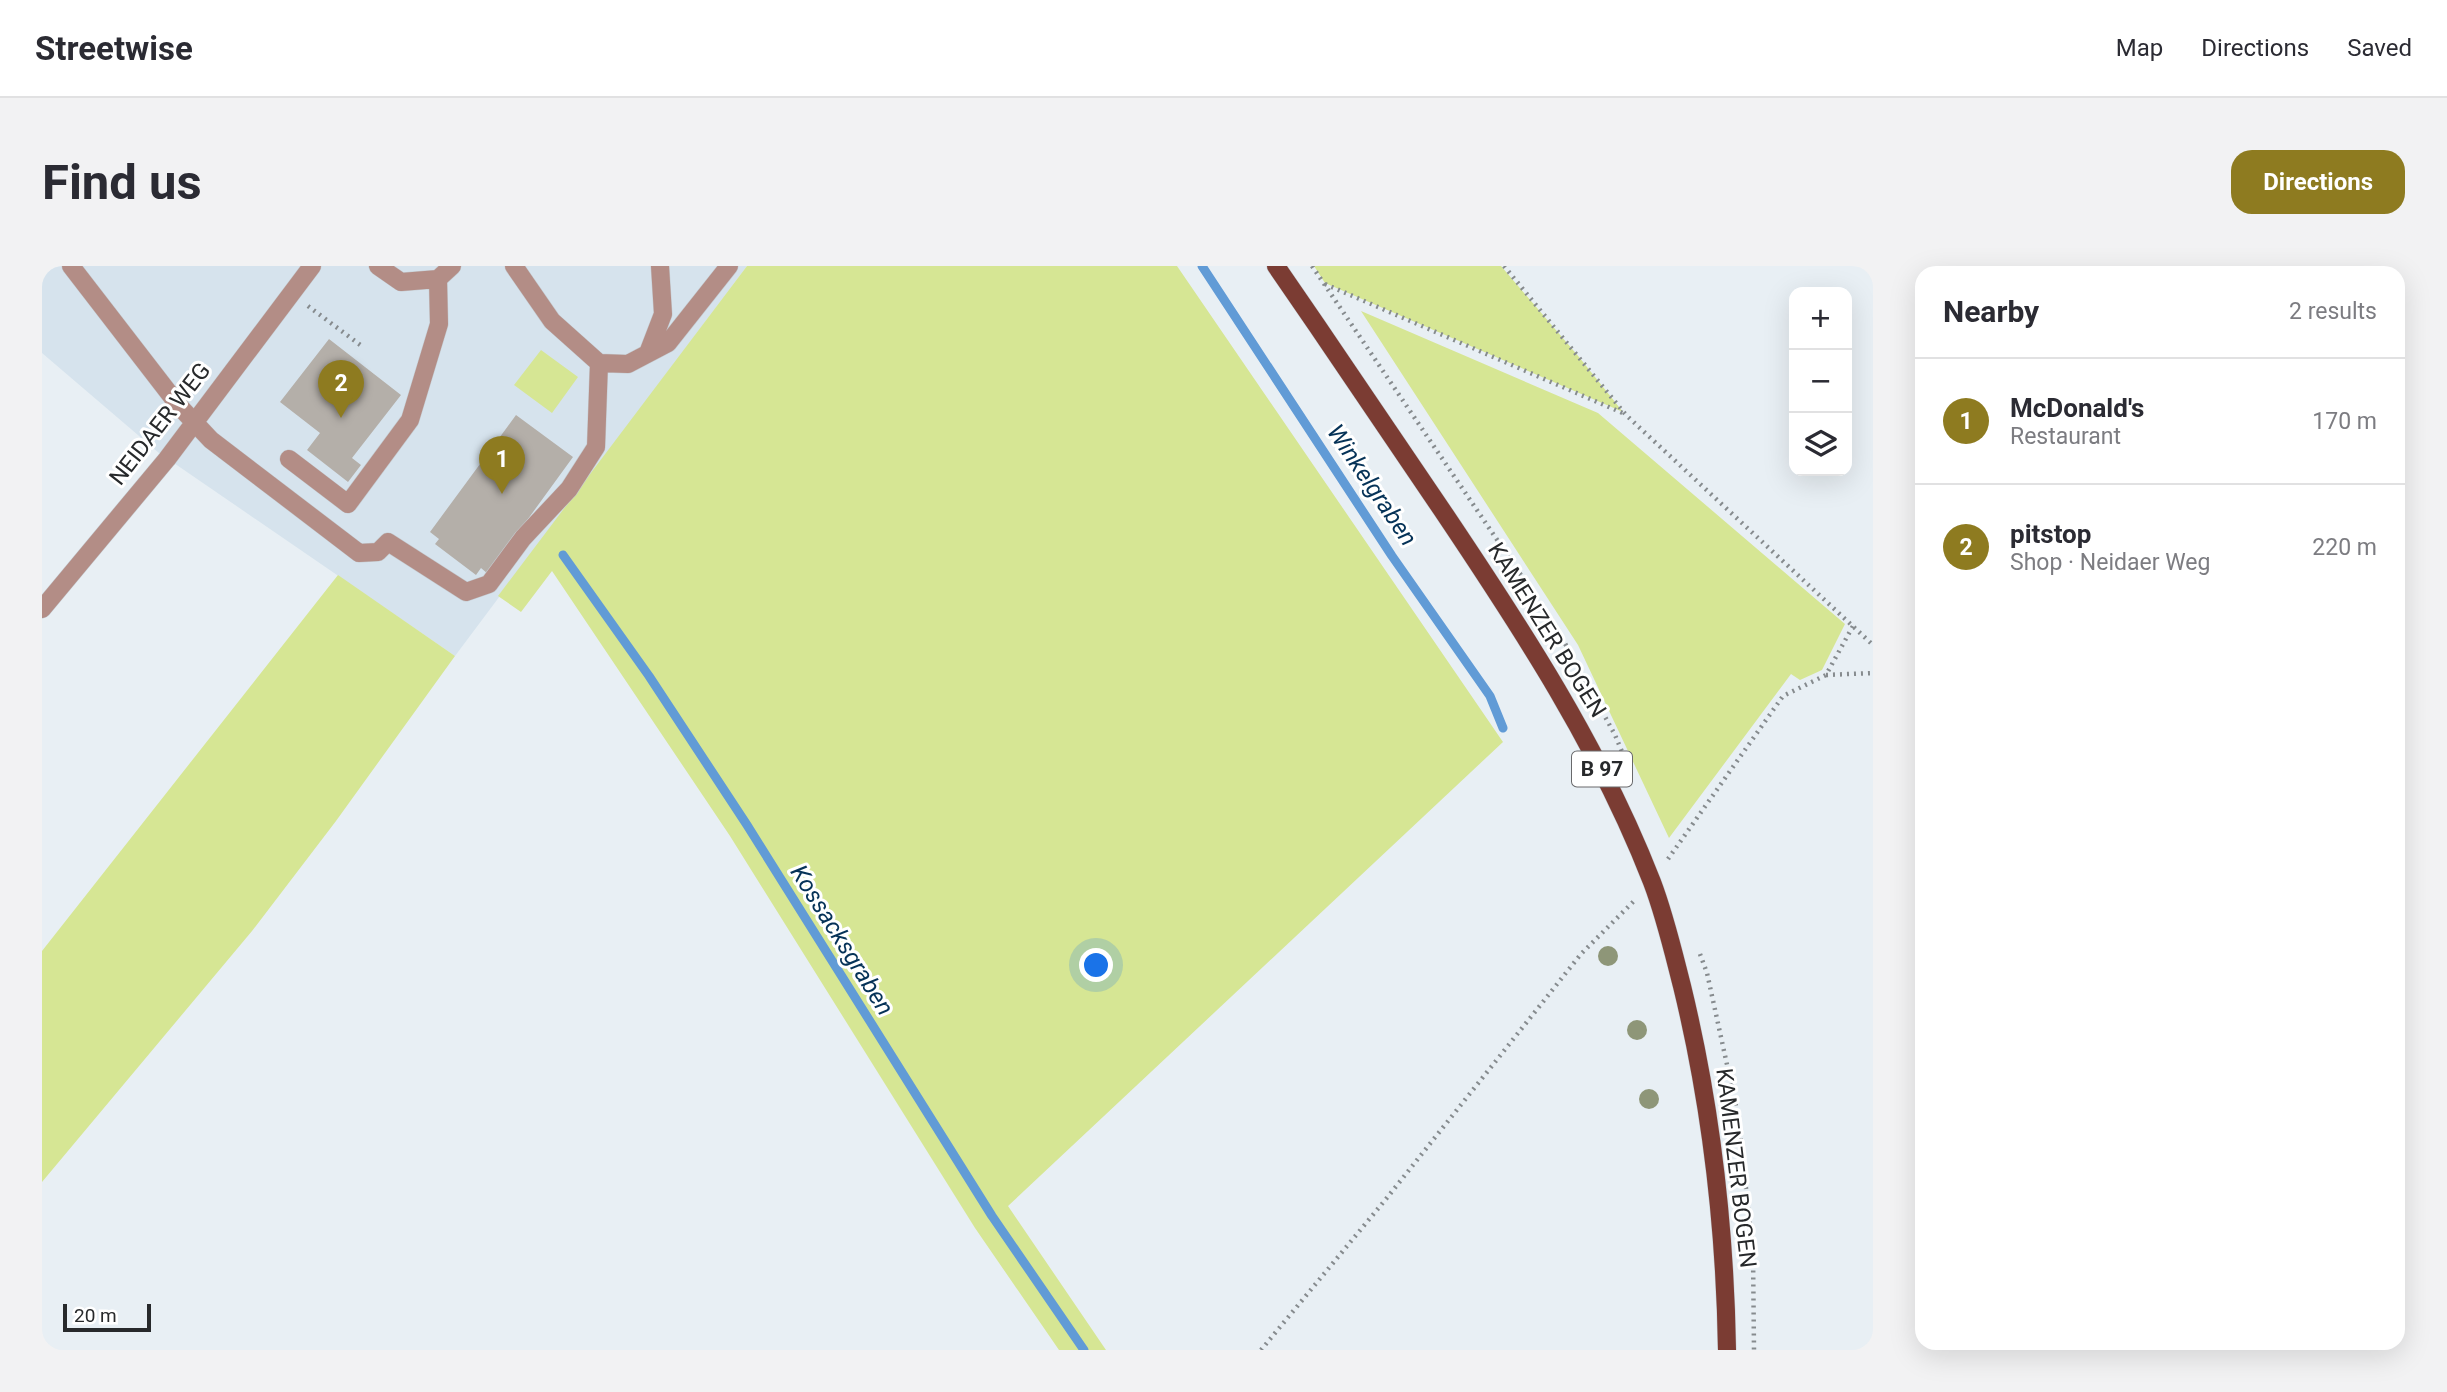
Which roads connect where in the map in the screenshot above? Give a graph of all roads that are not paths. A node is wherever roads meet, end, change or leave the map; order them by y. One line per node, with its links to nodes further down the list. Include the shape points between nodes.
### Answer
1 (71, 266): 12 (street)
2 (312, 266): 12 (street, NEIDAER WEG)
3 (378, 266): 9 (street, via 401,282)
4 (452, 266): 9 (street)
5 (514, 266): 11 (street, via 552,321)
6 (662, 266): 10 (street, via 663,314)
7 (729, 266): 10 (street, via 668,343)
8 (1276, 266): 15 (main road, KAMENZER BOGEN / B 97, via 1519,624 1600,764 1652,883 1691,1023 1708,1117 1726,1269)
9 (438, 279): 13 (street, via 439,324 410,420 348,504)
10 (648, 354): 11 (street, via 628,364)
11 (599, 363): 12 (street, via 596,447 569,489 523,538 489,584 466,592 388,542 378,552 359,553 211,440)
12 (194, 421): 14 (street, NEIDAER WEG)
13 (289, 459)
14 (42, 609)
15 (1727, 1350)

